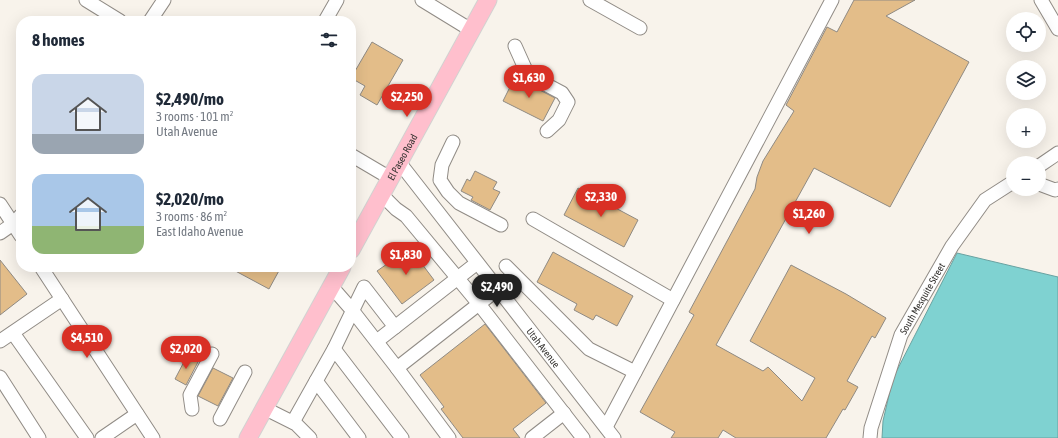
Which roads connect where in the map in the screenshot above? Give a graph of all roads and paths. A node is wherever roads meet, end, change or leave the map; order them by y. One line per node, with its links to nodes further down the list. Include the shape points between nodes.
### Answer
1 (86, 0): 10 (street)
2 (164, 0): 11 (street)
3 (337, 0): 12 (street)
4 (422, 0): 9 (street)
5 (488, 0): 15 (main road, El Paseo Road)
6 (590, 0): 13 (street)
7 (832, 0): 43 (street)
8 (1041, 0): 14 (street)
9 (437, 4): 15 (street)
10 (112, 16)
11 (153, 16)
12 (329, 16)
13 (640, 28)
14 (1058, 29)
15 (471, 30): 22 (main road, El Paseo Road)
16 (515, 46): 17 (street, via 528,75 562,93 568,102 559,120)
17 (547, 131)
18 (453, 142): 32 (street, via 442,165 440,180 458,203)
19 (1058, 153): 21 (street)
20 (356, 158): 23 (street)
21 (1046, 161)
22 (399, 162): 23 (main road, El Paseo Road); 35 (street, Utah Avenue)
23 (390, 178): 27 (main road, El Paseo Road)
24 (1006, 186): 76 (street, South Mesquite Street, via 984,200 952,246 901,335)
25 (1046, 187): 26 (street)
26 (1058, 189)
27 (381, 194): 34 (main road, El Paseo Road); 39 (street, via 406,216)
28 (0, 204): 29 (street)
29 (16, 219)
30 (533, 219): 43 (street)
31 (16, 221): 33 (street)
32 (500, 225)
33 (0, 233)
34 (356, 241)
35 (477, 263): 39 (street); 41 (street, Utah Avenue)
36 (506, 266): 54 (street, via 590,349)
37 (44, 272): 42 (street)
38 (339, 272): 40 (main road)
39 (458, 278): 44 (street); 46 (street)
40 (331, 286): 45 (street); 57 (main road)
41 (498, 289): 44 (street); 63 (street, Utah Avenue)
42 (62, 299): 47 (street); 60 (street)
43 (673, 300): 54 (street)
44 (479, 304): 52 (street); 59 (street)
45 (352, 310): 46 (street, via 364,287); 48 (street); 50 (street)
46 (394, 327): 48 (street)
47 (13, 333): 49 (street); 65 (street)
48 (377, 341): 52 (street)
49 (0, 342)
50 (334, 349): 56 (street); 71 (street)
51 (212, 354): 58 (street, via 190,395)
52 (397, 368): 72 (street)
53 (244, 372): 61 (street)
54 (635, 372): 63 (street)
55 (0, 377): 64 (street)
56 (316, 381): 62 (street); 70 (street)
57 (264, 408): 62 (street); 68 (main road)
58 (192, 409)
59 (564, 413): 73 (street); 74 (street)
60 (137, 414): 66 (street); 67 (street)
61 (220, 419)
62 (294, 422): 69 (street)
63 (606, 427): 75 (street, Utah Avenue)
64 (39, 438)
65 (87, 438)
66 (102, 438)
67 (153, 438)
68 (248, 438)
69 (310, 438)
70 (359, 438)
71 (402, 438)
72 (449, 438)
73 (532, 438)
74 (582, 438)
75 (614, 438)
76 (870, 438)

